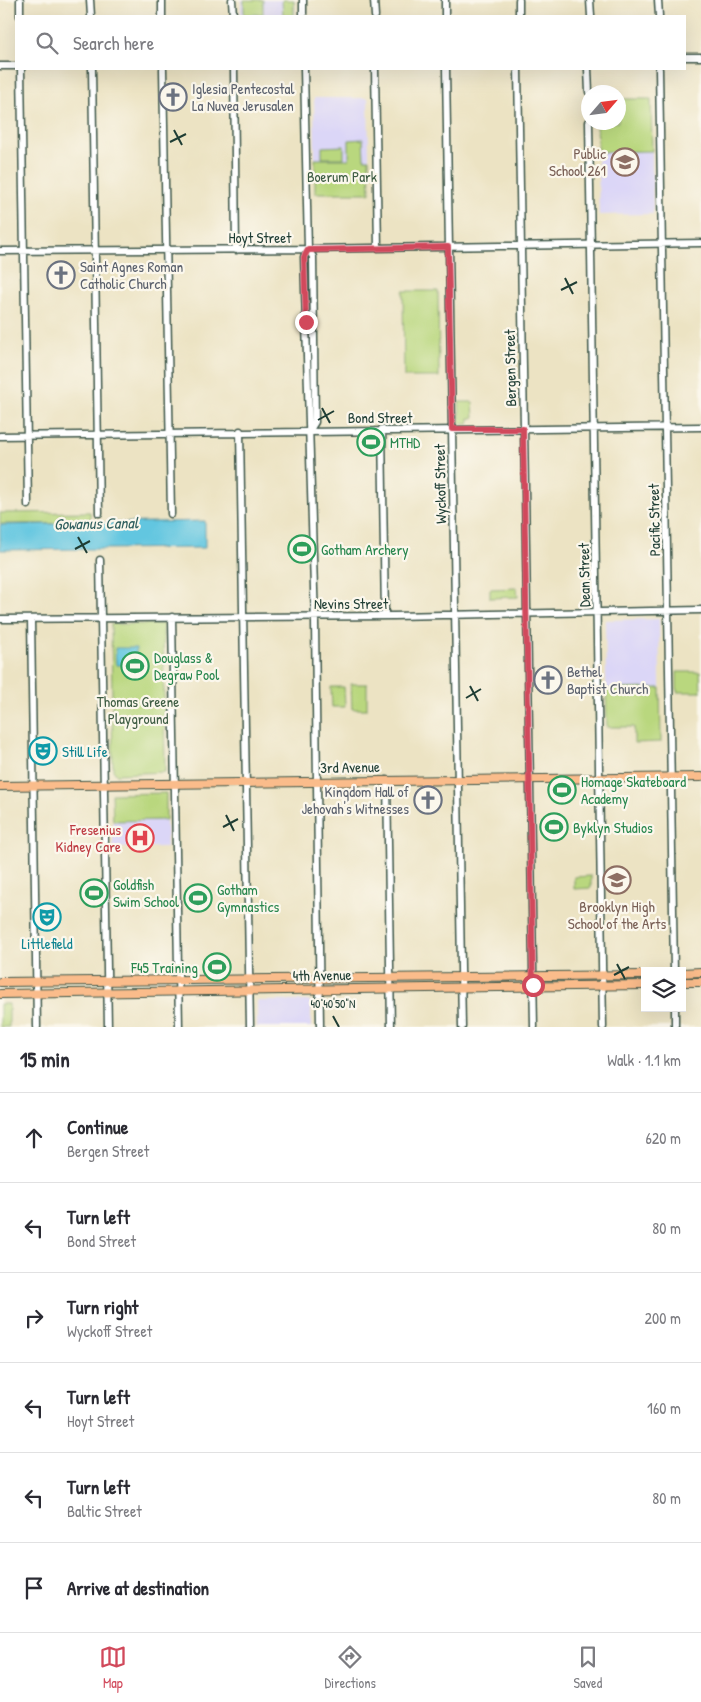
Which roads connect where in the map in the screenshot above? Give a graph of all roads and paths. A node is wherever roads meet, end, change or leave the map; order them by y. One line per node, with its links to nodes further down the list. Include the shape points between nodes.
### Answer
1 (20, 0): 11 (street)
2 (90, 0): 12 (street)
3 (162, 0): 13 (street)
4 (232, 0): 14 (street)
5 (303, 0): 15 (street)
6 (374, 0): 16 (street)
7 (445, 0): 17 (street)
8 (518, 0): 18 (street)
9 (590, 0): 19 (street)
10 (658, 0): 20 (street)
11 (20, 15)
12 (91, 15)
13 (162, 15)
14 (233, 15)
15 (304, 15)
16 (374, 15)
17 (445, 15)
18 (518, 15)
19 (591, 15)
20 (658, 15)
21 (686, 57): 22 (street)
22 (701, 57)
23 (0, 66): 24 (street)
24 (15, 66)
25 (21, 70): 48 (street)
26 (92, 70): 43 (street)
27 (163, 70): 44 (street)
28 (234, 70): 45 (street)
29 (304, 70): 46 (street)
30 (375, 70): 42 (street)
31 (446, 70): 41 (street, Wyckoff Street)
32 (518, 70): 40 (street, Bergen Street)
33 (588, 70): 35 (street)
34 (659, 70): 37 (street, Pacific Street)
35 (589, 85)
36 (589, 130): 39 (street, Dean Street)
37 (662, 243): 38 (street, Hoyt Street); 39 (street, Hoyt Street); 49 (street, Pacific Street)
38 (701, 243)
39 (591, 244): 40 (street, Hoyt Street); 51 (street, Dean Street)
40 (520, 245): 41 (street, Hoyt Street); 54 (street, Bergen Street)
41 (448, 247): 42 (street, Hoyt Street); 53 (street, Wyckoff Street)
42 (378, 248): 46 (street, Hoyt Street)
43 (96, 250): 44 (street, Hoyt Street); 48 (street, Hoyt Street); 58 (street)
44 (166, 250): 45 (street, Hoyt Street); 57 (street)
45 (236, 250): 46 (street, Hoyt Street)
46 (308, 250): 55 (street, via 304,257 307,422)
47 (0, 251): 48 (street, Hoyt Street)
48 (25, 251): 59 (street)
49 (665, 427): 50 (street, Bond Street); 51 (street, Bond Street); 66 (street, Pacific Street)
50 (701, 427)
51 (594, 428): 54 (street, Bond Street); 67 (street, Dean Street)
52 (382, 429): 53 (street, Bond Street); 55 (street, Bond Street); 72 (street)
53 (452, 429): 54 (street, Bond Street); 69 (street, Wyckoff Street)
54 (523, 429): 68 (street, Bergen Street)
55 (310, 430): 56 (street, Bond Street); 71 (street)
56 (240, 431): 57 (street, Bond Street); 70 (street)
57 (169, 432): 58 (street, Bond Street); 63 (street)
58 (98, 434): 59 (street, Bond Street); 62 (street)
59 (27, 435): 60 (street, Bond Street); 61 (street)
60 (0, 436)
61 (28, 505)
62 (99, 513)
63 (171, 514)
64 (100, 560): 74 (street)
65 (701, 610): 66 (street, Nevins Street)
66 (668, 611): 67 (street, Nevins Street); 77 (street, Pacific Street)
67 (597, 612): 68 (street, Nevins Street); 79 (street, Dean Street)
68 (526, 613): 69 (street, Nevins Street); 80 (street, Bergen Street)
69 (455, 615): 72 (street, Nevins Street); 82 (street, Wyckoff Street)
70 (242, 616): 71 (street, Nevins Street); 73 (street, Nevins Street); 83 (street)
71 (314, 616): 72 (street, Nevins Street); 84 (street)
72 (385, 616)
73 (172, 617): 74 (street, Nevins Street); 86 (street)
74 (101, 618): 76 (street, Nevins Street); 85 (street)
75 (0, 619): 76 (street, Nevins Street)
76 (31, 619): 87 (street)
77 (670, 777): 78 (main road, 3rd Avenue); 79 (main road, 3rd Avenue); 89 (street, Pacific Street)
78 (701, 777)
79 (600, 778): 80 (main road, 3rd Avenue); 94 (street, Dean Street)
80 (529, 779): 82 (main road, 3rd Avenue); 93 (street, Bergen Street)
81 (387, 780): 82 (main road, 3rd Avenue); 84 (main road, 3rd Avenue); 96 (street)
82 (458, 780): 95 (street, Wyckoff Street)
83 (245, 782): 84 (main road, 3rd Avenue); 86 (main road, 3rd Avenue); 99 (street)
84 (316, 782): 97 (street)
85 (104, 784): 86 (main road, 3rd Avenue); 87 (main road, 3rd Avenue); 100 (street)
86 (175, 784): 98 (street)
87 (33, 785): 88 (main road, 3rd Avenue); 102 (street)
88 (0, 786)
89 (674, 967)
90 (701, 972): 91 (main road)
91 (686, 973)
92 (641, 975): 94 (main road, 4th Avenue)
93 (533, 976): 94 (main road, 4th Avenue); 95 (main road, 4th Avenue); 105 (street, Bergen Street)
94 (602, 976): 107 (street, Dean Street)
95 (461, 977): 96 (main road, 4th Avenue); 108 (street, Wyckoff Street)
96 (391, 978): 97 (main road, 4th Avenue); 109 (street)
97 (319, 979): 99 (main road, 4th Avenue); 110 (street)
98 (178, 980): 99 (main road, 4th Avenue); 100 (main road, 4th Avenue); 111 (street)
99 (249, 980): 112 (street)
100 (108, 981): 102 (main road, 4th Avenue); 113 (street)
101 (0, 982): 102 (main road, 4th Avenue)
102 (36, 982): 114 (street)
103 (686, 982): 104 (main road)
104 (701, 982)
105 (533, 985): 107 (main road, 4th Avenue); 108 (main road, 4th Avenue); 124 (street, Bergen Street)
106 (641, 985): 107 (main road, 4th Avenue)
107 (603, 986): 125 (street, Dean Street)
108 (462, 987): 109 (main road, 4th Avenue); 123 (street, Wyckoff Street)
109 (391, 988): 110 (main road, 4th Avenue); 122 (street)
110 (319, 989): 112 (main road, 4th Avenue); 121 (street)
111 (178, 990): 112 (main road, 4th Avenue); 113 (main road, 4th Avenue); 119 (street)
112 (249, 990): 120 (street)
113 (108, 991): 114 (main road, 4th Avenue); 118 (street)
114 (37, 993): 115 (main road, 4th Avenue); 117 (street)
115 (0, 994)
116 (675, 1012): 126 (street)
117 (37, 1027)
118 (108, 1027)
119 (179, 1027)
120 (250, 1027)
121 (320, 1027)
122 (391, 1027)
123 (462, 1027)
124 (534, 1027)
125 (603, 1027)
126 (675, 1027)

